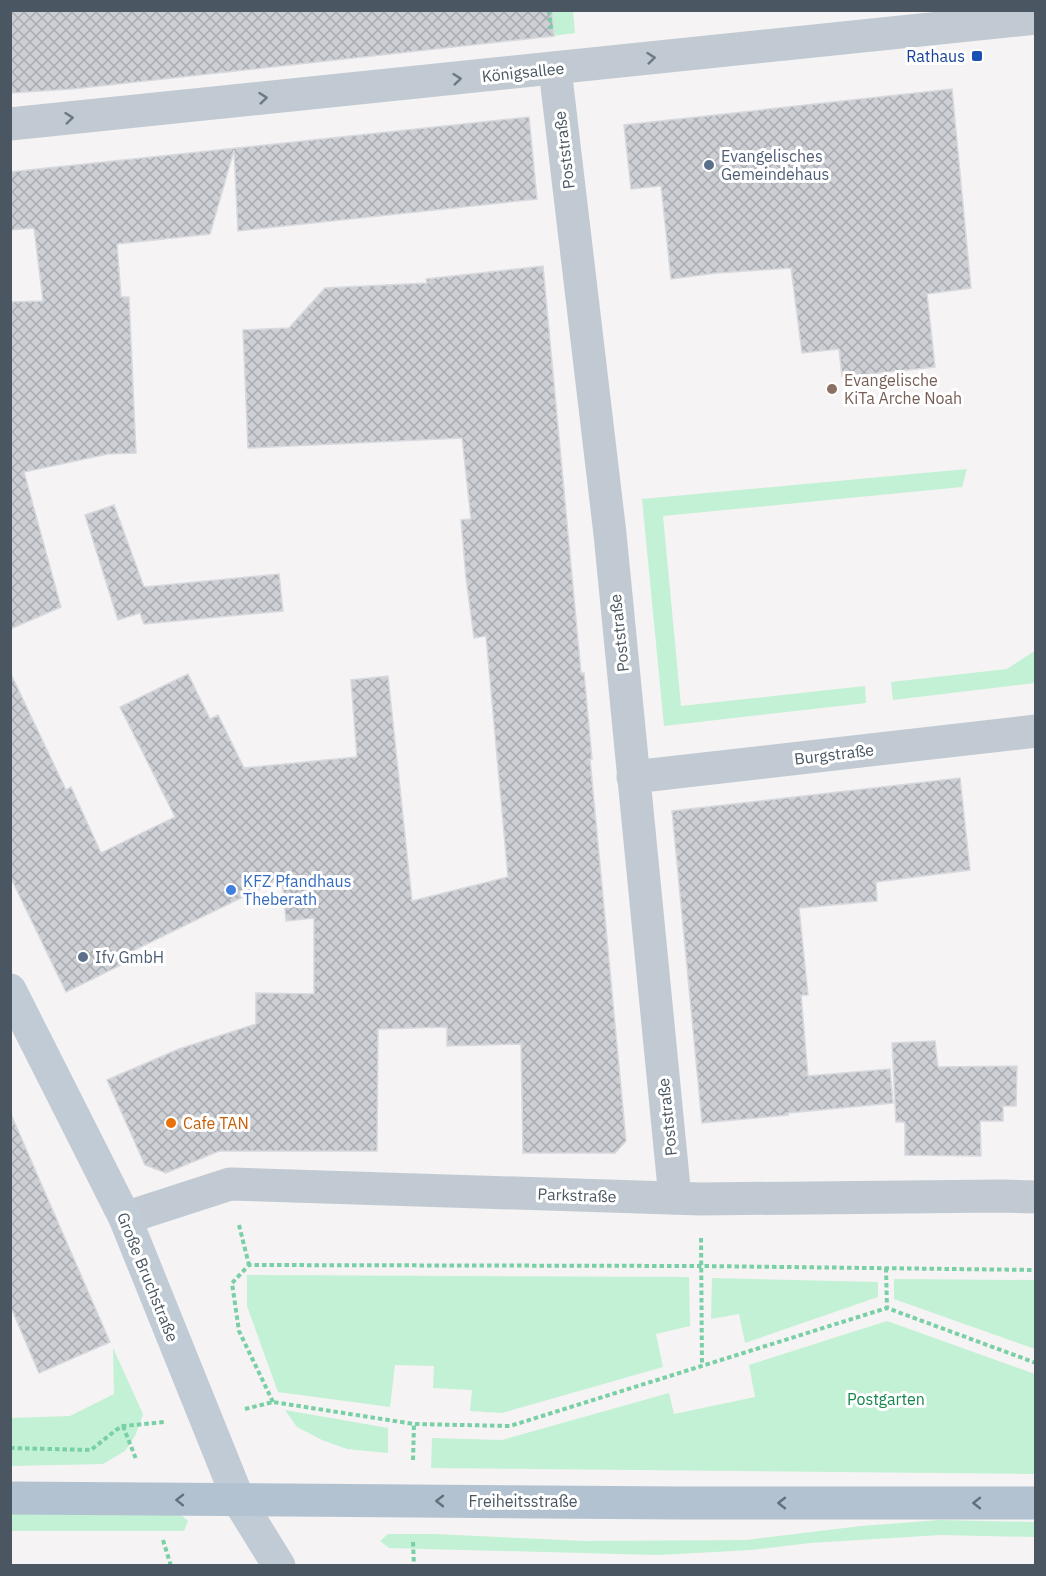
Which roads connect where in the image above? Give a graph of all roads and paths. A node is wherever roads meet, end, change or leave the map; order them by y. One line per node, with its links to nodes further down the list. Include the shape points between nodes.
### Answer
1 (1035, 18): 2 (street, Königsallee, one-way to 1)
2 (555, 69): 3 (street, Königsallee, one-way to 2); 5 (street, Poststraße, via 610,534)
3 (10, 124)
4 (1035, 731): 5 (street, Burgstraße)
5 (633, 777): 8 (street, Poststraße)
6 (10, 990): 9 (main road, Große Bruchstraße)
7 (1035, 1197): 8 (street, Parkstraße)
8 (688, 1198): 9 (street, Parkstraße, via 230,1184); 10 (path)
9 (125, 1218): 17 (main road, Große Bruchstraße)
10 (701, 1266): 11 (path); 15 (path); 16 (path, via 249,1265 232,1283 239,1331)
11 (886, 1268): 12 (path); 13 (path)
12 (1035, 1270)
13 (886, 1308): 14 (path); 15 (path)
14 (1035, 1363)
15 (702, 1365): 16 (path, via 510,1426 414,1424)
16 (273, 1402): 17 (path)
17 (205, 1418): 18 (path, via 123,1426 91,1450); 20 (main road, Große Bruchstraße)
18 (10, 1448)
19 (10, 1498): 20 (main road, Freiheitsstraße, one-way to 19)
20 (239, 1501): 21 (main road, Freiheitsstraße, one-way to 20); 22 (main road, Große Bruchstraße)
21 (1035, 1503)
22 (279, 1566)

